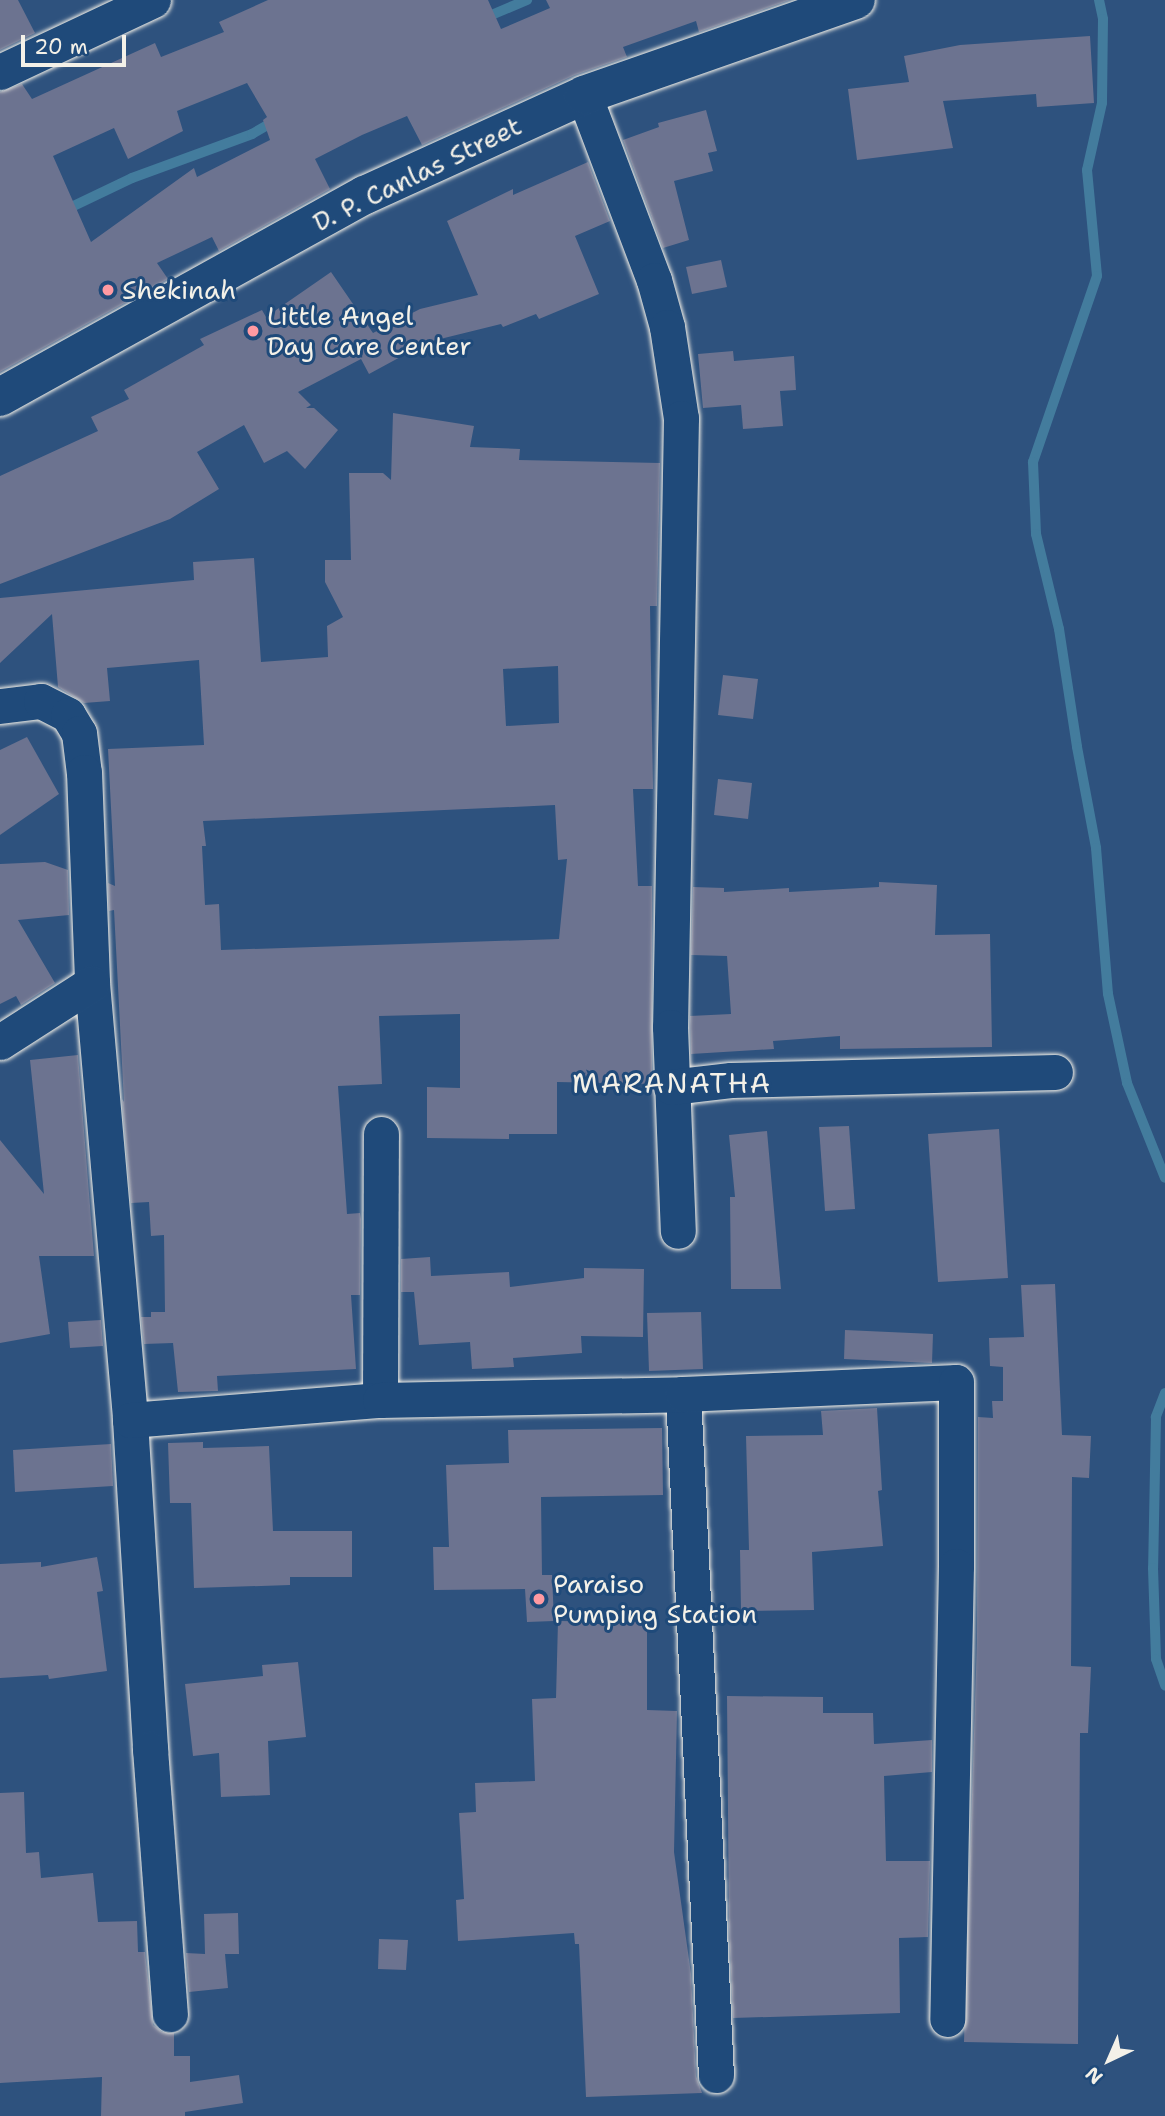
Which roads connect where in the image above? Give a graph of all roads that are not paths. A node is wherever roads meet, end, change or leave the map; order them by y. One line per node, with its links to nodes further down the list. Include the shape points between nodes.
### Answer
1 (153, 0): 3 (street)
2 (856, 0): 4 (main road, D. P. Canlas Street)
3 (0, 72)
4 (584, 94): 5 (main road, D. P. Canlas Street, via 365,195); 10 (street, via 654,281 667,327 681,418)
5 (0, 397)
6 (0, 706): 7 (street, via 41,701 68,715 79,733)
7 (92, 982): 8 (street); 15 (street)
8 (0, 1042)
9 (1055, 1072): 10 (street, via 731,1080)
10 (671, 1087): 12 (street)
11 (381, 1134): 14 (street)
12 (678, 1231)
13 (683, 1394): 14 (street); 17 (street, via 956,1382); 18 (street)
14 (380, 1400): 15 (street)
15 (130, 1420): 16 (street)
16 (170, 2014)
17 (947, 2019)
18 (716, 2076)

